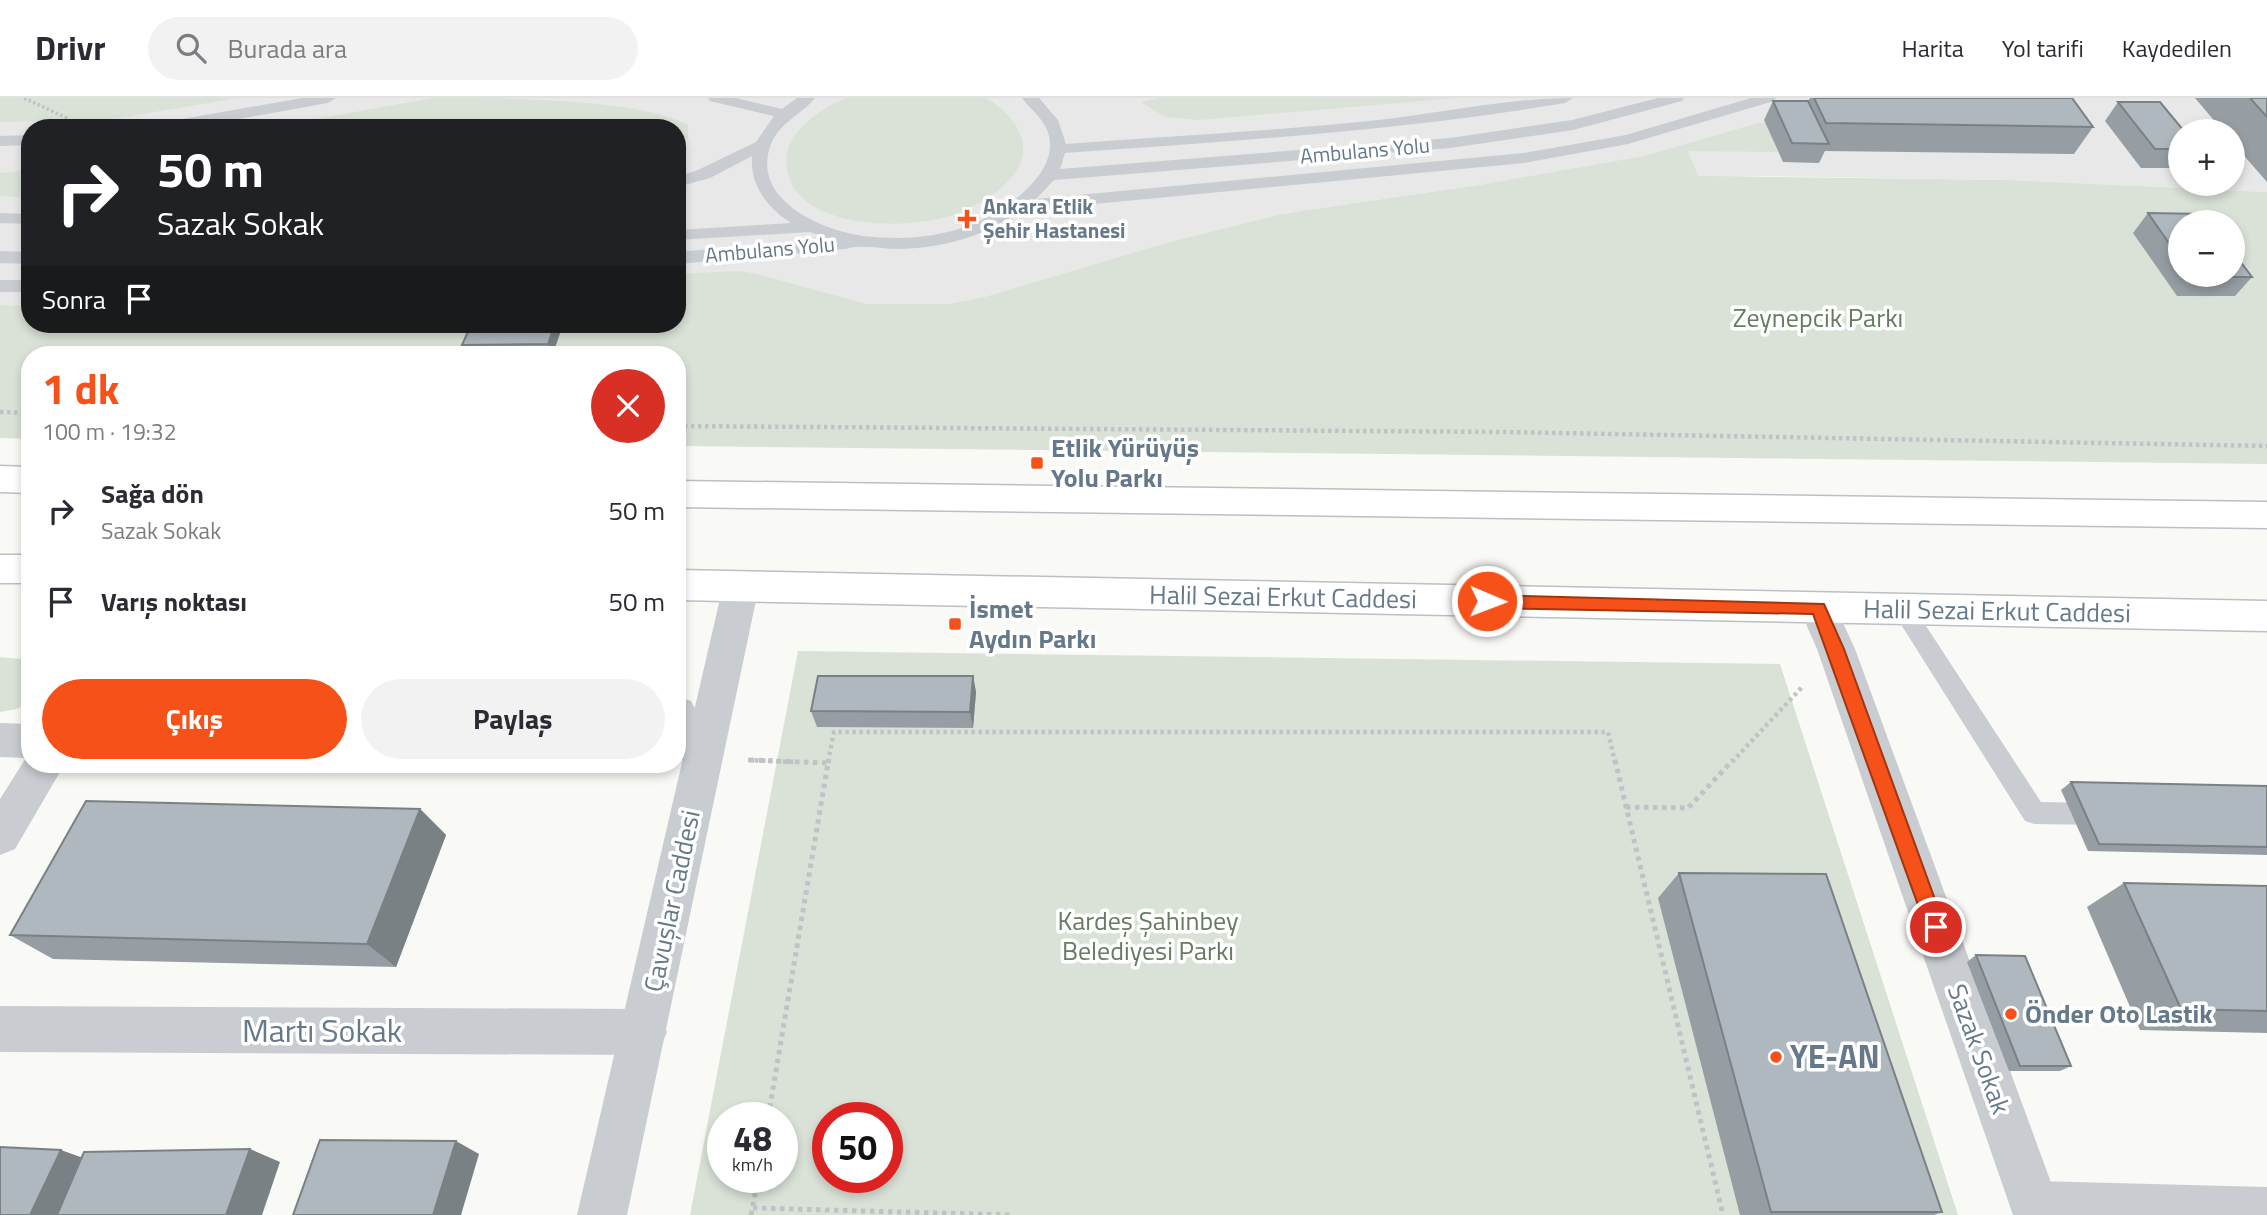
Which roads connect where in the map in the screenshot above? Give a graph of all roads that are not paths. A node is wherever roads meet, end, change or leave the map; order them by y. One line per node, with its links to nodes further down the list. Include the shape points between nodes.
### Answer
1 (328, 98): 9 (lane)
2 (716, 98): 8 (lane)
3 (807, 98): 8 (lane)
4 (1030, 98): 13 (lane, via 1053,125)
5 (1565, 98): 13 (lane, via 1410,122)
6 (1676, 98): 14 (lane, Ambulans Yolu, via 1573,125 1450,143)
7 (1768, 98): 16 (lane, via 1628,139 1524,158)
8 (784, 114): 12 (lane)
9 (210, 119)
10 (21, 140): 11 (lane)
11 (0, 141)
12 (760, 146): 15 (lane); 19 (lane, via 758,164 765,190 786,214)
13 (1058, 149): 14 (lane)
14 (1049, 175): 16 (lane)
15 (686, 179)
16 (1021, 206): 21 (lane, via 958,235 911,243)
17 (0, 218): 18 (lane)
18 (21, 219)
19 (812, 227): 20 (lane); 21 (lane)
20 (686, 234)
21 (863, 242): 23 (lane, Ambulans Yolu)
22 (0, 257): 24 (lane)
23 (686, 257)
24 (21, 258)
25 (0, 286): 26 (lane)
26 (21, 286)
27 (0, 479): 28 (main road)
28 (21, 480)
29 (686, 494): 30 (main road)
30 (2267, 515)
31 (0, 569): 32 (main road)
32 (21, 569)
33 (686, 585): 34 (main road, Halil Sezai Erkut Caddesi)
34 (741, 586): 35 (main road, Halil Sezai Erkut Caddesi); 40 (street, Çavuşlar Caddesi)
35 (1818, 608): 36 (main road, Halil Sezai Erkut Caddesi); 46 (street, Sazak Sokak)
36 (1903, 609): 37 (main road, Halil Sezai Erkut Caddesi); 42 (lane, via 2034,813)
37 (2267, 616)
38 (0, 740): 39 (street)
39 (21, 741)
40 (690, 758): 45 (street, Çavuşlar Caddesi)
41 (39, 773): 43 (street)
42 (2130, 815)
43 (0, 836)
44 (0, 1029): 45 (street, Martı Sokak)
45 (644, 1032): 48 (street, Çavuşlar Caddesi)
46 (2037, 1210): 47 (street)
47 (2267, 1212)
48 (602, 1215)

